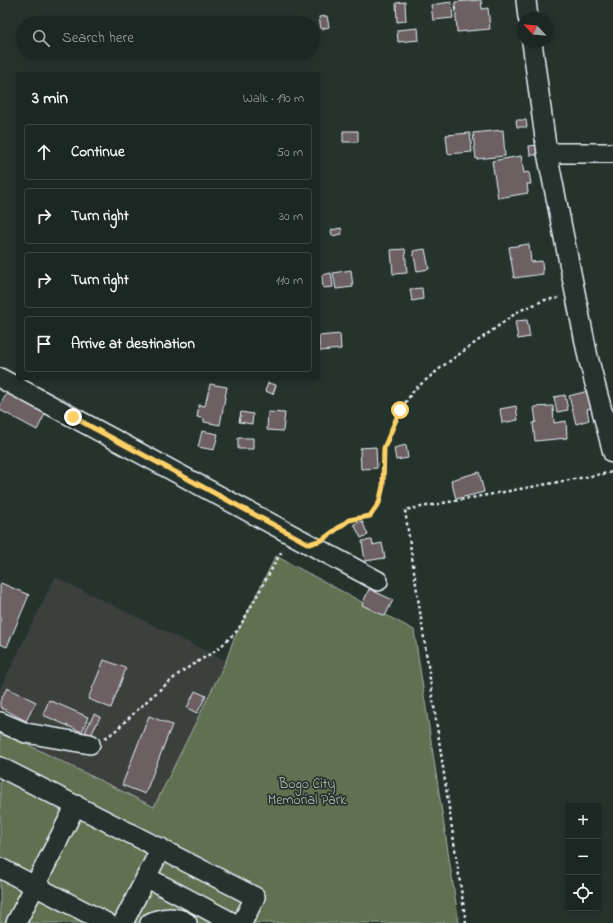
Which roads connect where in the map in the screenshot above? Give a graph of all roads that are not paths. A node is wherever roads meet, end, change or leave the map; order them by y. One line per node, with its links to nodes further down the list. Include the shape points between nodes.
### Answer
1 (526, 0): 2 (street)
2 (527, 12)
3 (533, 48): 5 (street)
4 (613, 153): 5 (street)
5 (547, 154): 7 (street, via 588,357)
6 (0, 378): 8 (street)
7 (613, 453)
8 (378, 581)
9 (0, 722): 10 (street, via 26,733)
10 (90, 744)
11 (0, 767): 12 (street)
12 (76, 805): 13 (street); 16 (street)
13 (160, 848): 15 (street); 23 (street, via 255,896)
14 (0, 868): 16 (street)
15 (146, 877): 19 (street); 22 (street)
16 (35, 886): 17 (street); 18 (street)
17 (16, 923)
18 (107, 923)
19 (123, 923)
20 (150, 923): 21 (street, via 163,918 174,918)
21 (188, 923)
22 (233, 923)
23 (242, 923)

